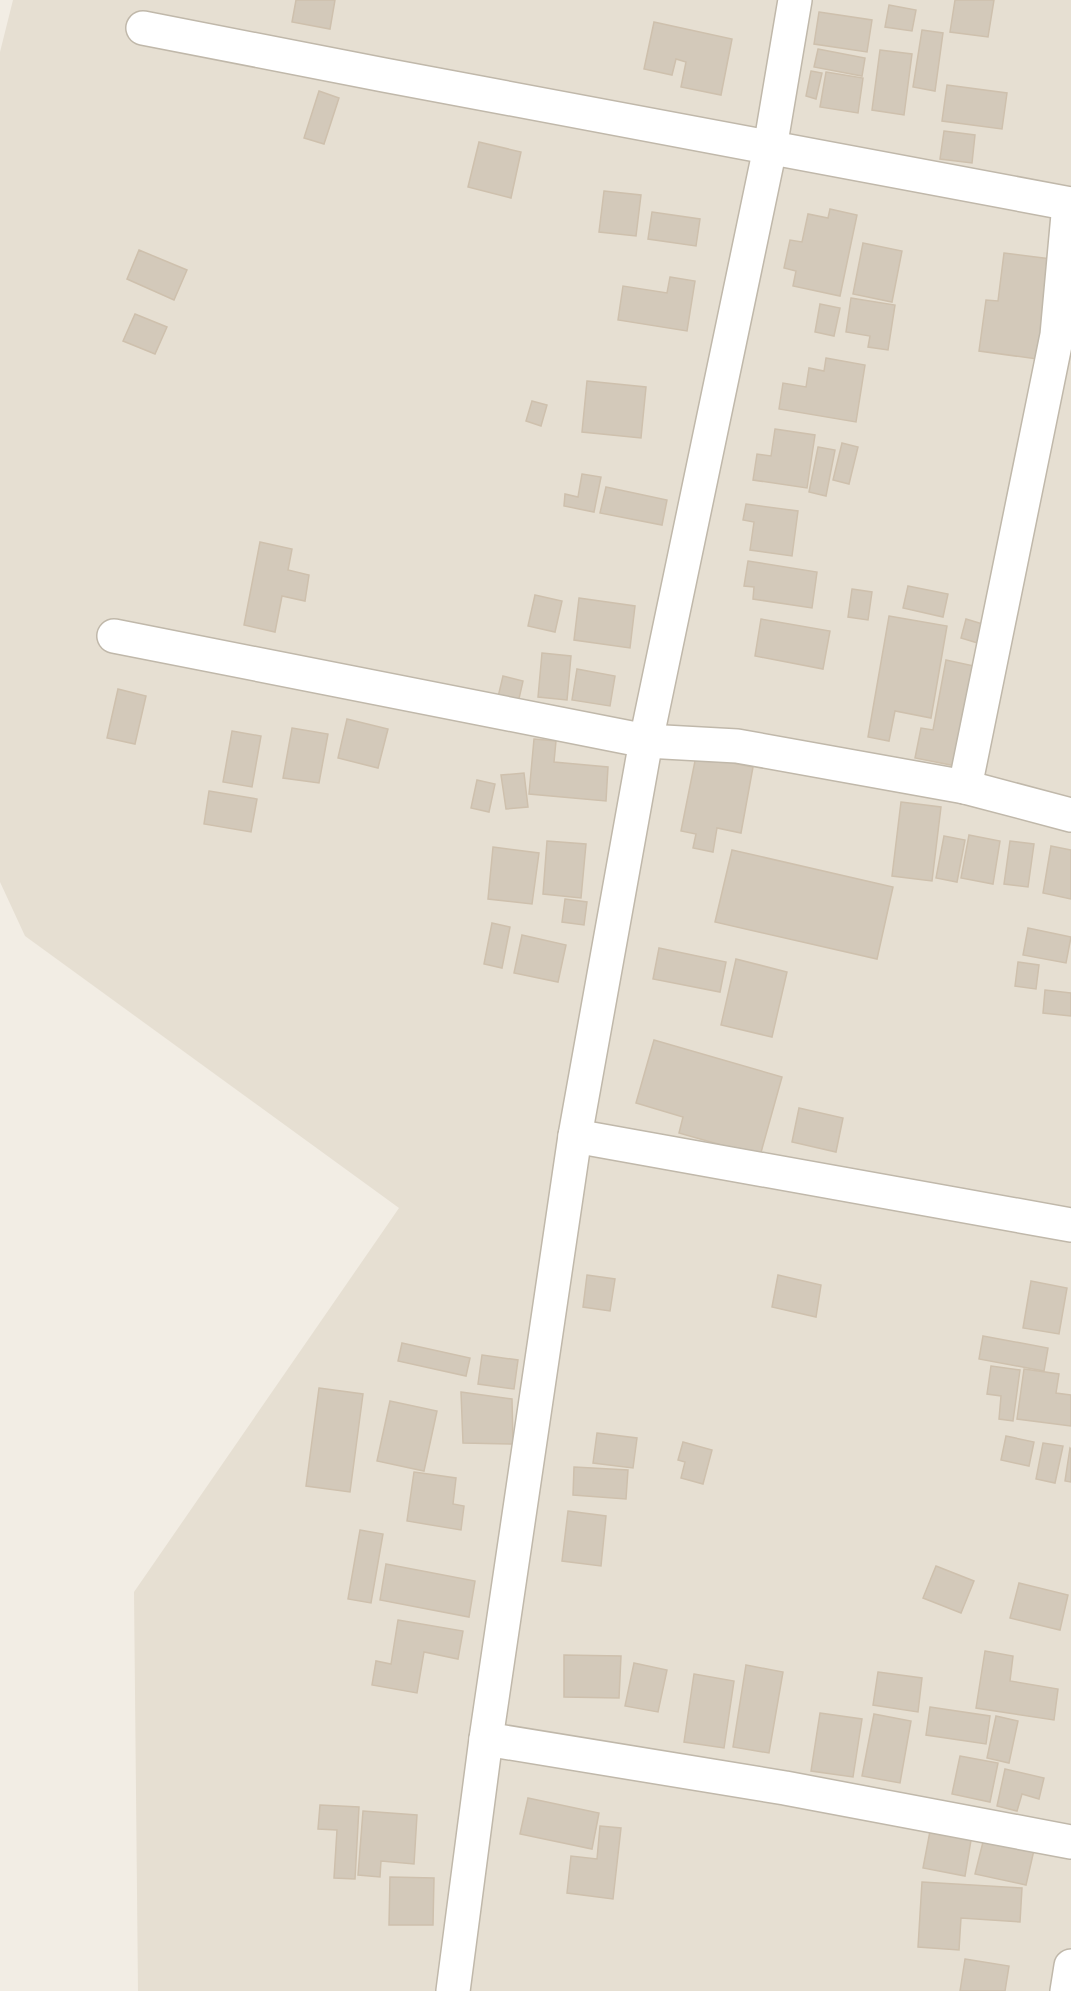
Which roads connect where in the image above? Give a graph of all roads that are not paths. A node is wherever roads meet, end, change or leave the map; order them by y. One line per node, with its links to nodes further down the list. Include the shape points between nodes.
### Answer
1 (795, 0): 3 (street)
2 (143, 28): 3 (street)
3 (770, 148): 4 (street); 6 (street)
4 (1070, 204): 7 (street, via 1057,335)
5 (114, 636): 6 (street)
6 (646, 741): 7 (street, via 737,746); 9 (street)
7 (965, 788): 8 (street)
8 (1071, 815)
9 (575, 1136): 10 (street); 11 (street)
10 (1071, 1225)
11 (486, 1739): 12 (street, via 785,1788); 14 (street)
12 (1071, 1842)
13 (1071, 1966): 15 (street)
14 (453, 1991)
15 (1067, 1991)

